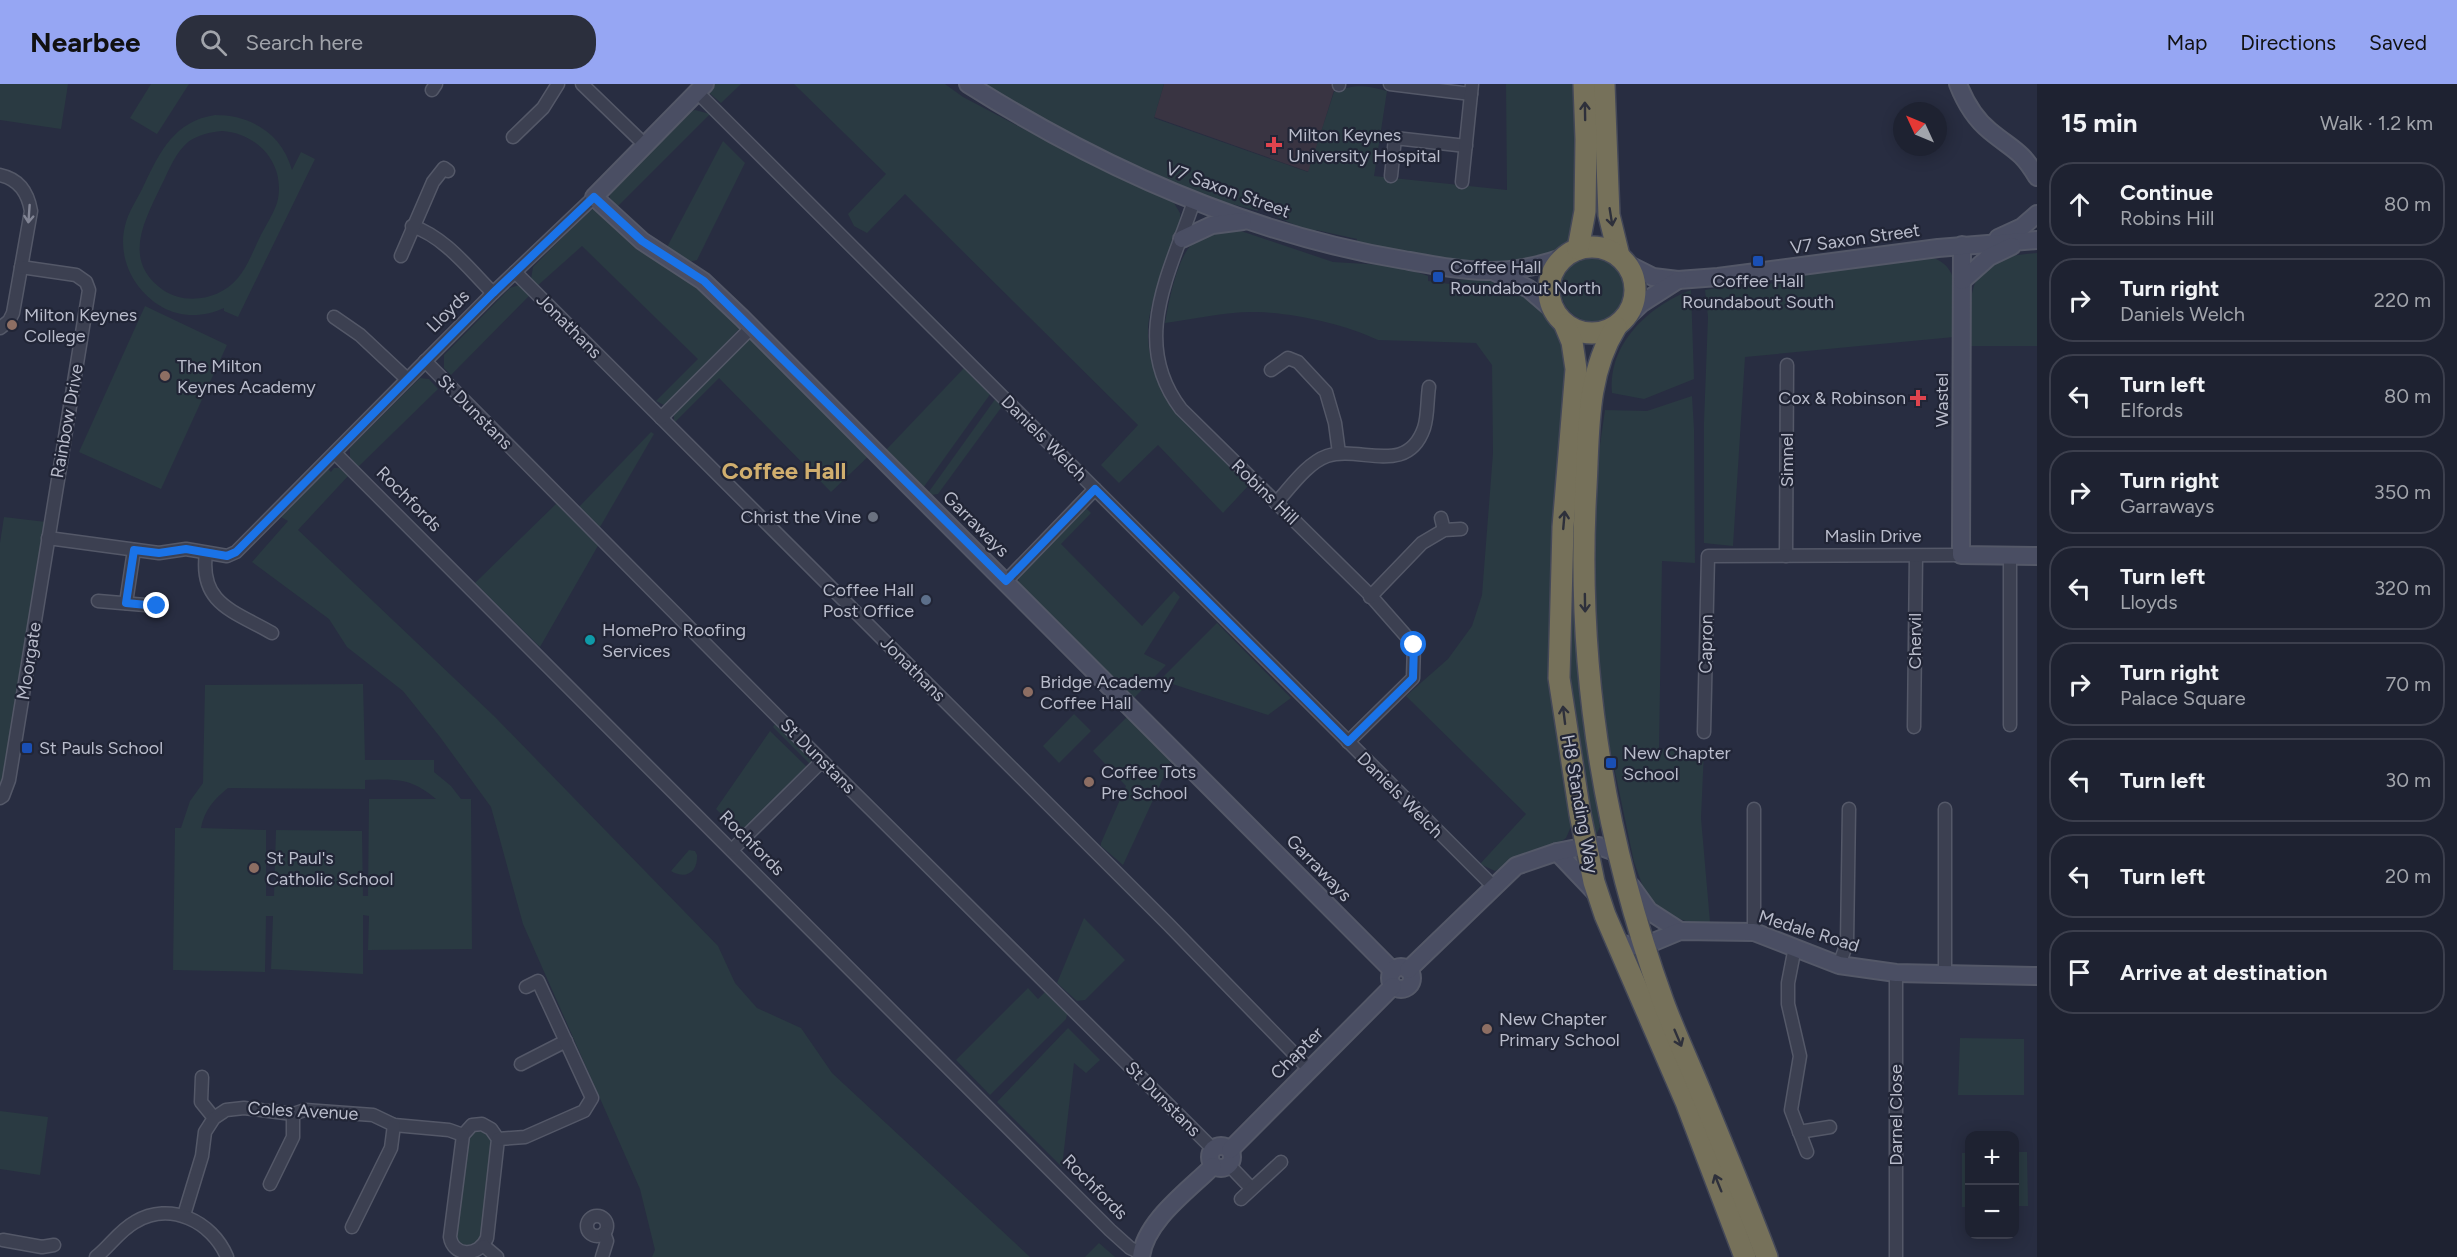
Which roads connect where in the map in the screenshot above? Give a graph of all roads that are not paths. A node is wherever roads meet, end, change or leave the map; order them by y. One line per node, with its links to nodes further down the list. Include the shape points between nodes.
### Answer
1 (558, 84): 10 (street, via 543,108)
2 (582, 84): 12 (street)
3 (968, 84): 20 (street, V7 Saxon Street, via 1095,157)
4 (1390, 84): 9 (street)
5 (1584, 84): 11 (highway, one-way to 5)
6 (1604, 84): 11 (highway)
7 (1958, 84): 17 (street, via 1967,106 1988,130 2020,152)
8 (701, 88): 12 (street, Lloyds); 52 (street, Daniels Welch)
9 (1472, 89): 13 (street)
10 (513, 137)
11 (1596, 139): 28 (highway, via 1584,176 1585,211); 30 (highway, one-way to 30, via 1607,178 1609,215)
12 (644, 144): 19 (street, Lloyds)
13 (1466, 146): 16 (street, via 1395,138); 18 (street)
14 (448, 171): 23 (street, via 444,168 433,182)
15 (0, 175): 31 (street, one-way to 31, via 15,180 29,200)
16 (1391, 176)
17 (2037, 177)
18 (1462, 182)
19 (594, 197): 32 (street, Lloyds); 40 (street, Garraways, via 642,241 704,281)
20 (1194, 201): 22 (street, V7 Saxon Street); 24 (street, Robins Hill)
21 (2037, 214): 26 (street, via 2012,232)
22 (1250, 221): 24 (street, via 1212,225); 33 (street, V7 Saxon Street, via 1354,251 1445,268)
23 (412, 226): 29 (street); 36 (street, via 439,240)
24 (1182, 239): 53 (street, Robins Hill, via 1155,334 1156,355 1164,380 1181,408)
25 (2029, 240): 26 (street, V7 Saxon Street); 35 (street, via 1989,257)
26 (1983, 243): 27 (street, V7 Saxon Street)
27 (1962, 245): 34 (street, V7 Saxon Street); 35 (street, Wastel)
28 (1571, 253): 30 (highway, via 1599,247); 33 (street, V7 Saxon Street, via 1540,266); 38 (highway, via 1551,275 1549,298)
29 (401, 256)
30 (1623, 260): 34 (street, V7 Saxon Street, via 1653,277); 39 (highway, via 1635,285 1632,307)
31 (21, 267): 41 (street, via 13,313); 54 (street, Rainbow Drive, via 76,275 87,282 89,290)
32 (515, 272): 36 (street, Lloyds); 48 (street, Jonathans)
33 (1495, 272): 38 (street, V7 Saxon Street, via 1529,289)
34 (1680, 280): 39 (street, V7 Saxon Street, via 1642,303)
35 (1962, 281): 59 (street, Wastel)
36 (493, 293): 42 (street, Lloyds)
37 (334, 317): 46 (street, via 360,335)
38 (1559, 317): 39 (highway, via 1577,332 1590,334 1604,333); 45 (highway, H8 Standing Way)
39 (1621, 322): 45 (highway, H8 Standing Way)
40 (752, 327): 48 (street); 65 (street, Garraways)
41 (0, 328)
42 (425, 362): 46 (street, Lloyds); 75 (street, St Dunstans)
43 (1787, 365): 61 (street, Simnel)
44 (1271, 370): 51 (street, via 1288,358 1298,362 1326,392)
45 (1585, 377): 49 (highway, H8 Standing Way)
46 (407, 379): 50 (street, Lloyds)
47 (1429, 387): 51 (street, via 1425,426 1418,441 1407,451 1392,457)
48 (661, 418): 98 (street, Jonathans)
49 (1582, 418): 82 (highway, H8 Standing Way, one-way to 82, via 1587,650); 82 (highway, H8 Standing Way, one-way to 49, via 1569,757 1559,678 1563,527)
50 (335, 453): 58 (street, Lloyds, via 249,542 227,556); 80 (street, Rochfords)
51 (1339, 453): 53 (street, via 1312,466)
52 (1095, 489): 65 (street); 74 (street, Daniels Welch)
53 (1276, 503): 66 (street, Robins Hill)
54 (50, 521): 56 (street, Moorgate)
55 (1461, 529): 66 (street, via 1442,524)
56 (48, 538): 57 (street); 76 (street, Moorgate, via 9,780)
57 (134, 550): 58 (street, via 159,553 186,549); 68 (street)
58 (211, 554): 70 (street, via 204,570 210,591 225,607)
59 (1961, 555): 62 (street, Maslin Drive); 64 (street, Maslin Drive)
60 (1708, 556): 61 (street, Maslin Drive); 73 (street, Capron)
61 (1786, 556): 62 (street, Maslin Drive)
62 (1916, 556): 72 (street, Chervil)
63 (2037, 556): 64 (street, Maslin Drive)
64 (2010, 557): 71 (street)
65 (1006, 581): 92 (street, Garraways)
66 (1370, 597): 74 (street, Robins Hill, via 1414,645 1413,678)
67 (98, 601): 68 (street)
68 (126, 603): 69 (street)
69 (157, 606)
70 (272, 633)
71 (2010, 724)
72 (1914, 727)
73 (1704, 732)
74 (1348, 742): 83 (street, Daniels Welch)
75 (822, 761): 80 (street); 108 (street, St Dunstans)
76 (0, 798)
77 (1945, 808): 93 (street)
78 (1754, 809): 87 (street)
79 (1849, 809): 90 (street, via 1847,944)
80 (732, 850): 122 (street, Rochfords, via 1110,1230)
81 (1557, 852): 82 (street, Chapter); 83 (street, Chapter, via 1516,866); 84 (street)
82 (1610, 858): 84 (highway, H8 Standing Way); 85 (highway, H8 Standing Way)
83 (1493, 886): 92 (street, Chapter)
84 (1596, 894): 88 (highway, H8 Standing Way)
85 (1637, 905): 86 (street); 88 (highway, H8 Standing Way)
86 (1680, 931): 87 (street, Medale Road); 88 (street, Medale Road)
87 (1754, 932): 89 (street, Medale Road)
88 (1630, 944): 114 (highway, H8 Standing Way, one-way to 114, via 1663,1003); 114 (highway, H8 Standing Way, one-way to 88, via 1633,981)
89 (1795, 947): 90 (street, Medale Road); 104 (street, via 1788,1004 1800,1056 1791,1110)
90 (1839, 965): 91 (street, Medale Road)
91 (1896, 973): 93 (street, Medale Road); 127 (street, Darnel Close)
92 (1398, 975): 98 (street, Chapter)
93 (1945, 975): 94 (street, Medale Road)
94 (2037, 976)
95 (526, 987): 96 (street, via 538,981)
96 (567, 1041): 97 (street); 106 (street, via 591,1094 589,1106 525,1137)
97 (521, 1064)
98 (1309, 1069): 108 (street, Chapter)
99 (202, 1077): 101 (street, via 201,1102)
100 (293, 1114): 101 (street, Coles Avenue, via 244,1108 226,1110); 102 (street, Coles Avenue, via 305,1110 373,1115); 110 (street, via 293,1137)
101 (214, 1118): 113 (street, via 205,1132)
102 (394, 1125): 105 (street, Coles Avenue); 115 (street, via 391,1148)
103 (1830, 1127): 104 (street)
104 (1798, 1132): 107 (street)
105 (463, 1135): 106 (street, via 472,1125 482,1124 491,1128); 119 (street, via 451,1243 458,1253 469,1256)
106 (498, 1139): 119 (street)
107 (1807, 1152)
108 (1221, 1157): 111 (street, St Dunstans); 122 (street, Chapter, via 1156,1222)
109 (1281, 1162): 111 (street)
110 (270, 1184)
111 (1251, 1188): 112 (street)
112 (1241, 1199)
113 (184, 1215): 121 (street, via 144,1217 125,1229); 124 (street, via 210,1232)
114 (1742, 1216): 123 (highway, H8 Standing Way)
115 (352, 1227)
116 (604, 1233): 126 (street, via 607,1241)
117 (3, 1240): 120 (street)
118 (54, 1245): 120 (street)
119 (484, 1246): 125 (street)
120 (26, 1251)
121 (105, 1255)
122 (1141, 1255)
123 (1759, 1255)
124 (227, 1257)
125 (497, 1257)
126 (602, 1257)
127 (1896, 1257)

